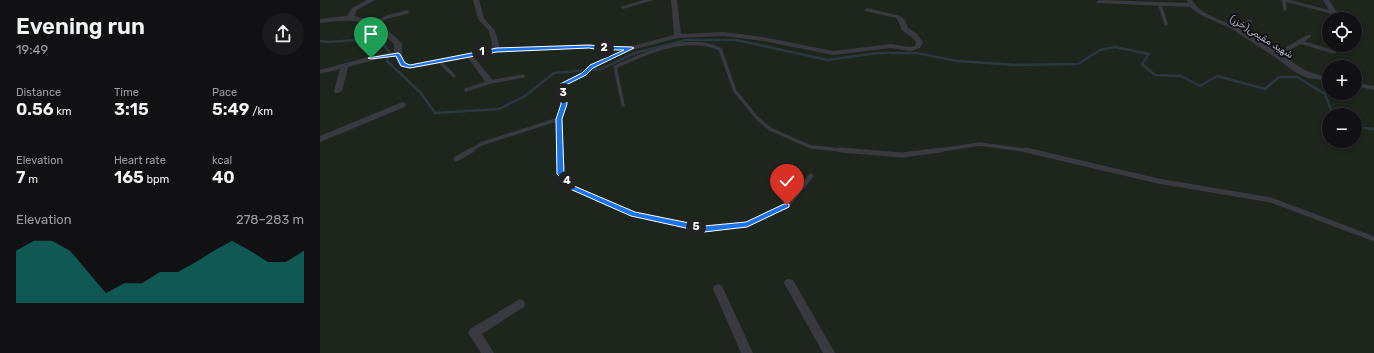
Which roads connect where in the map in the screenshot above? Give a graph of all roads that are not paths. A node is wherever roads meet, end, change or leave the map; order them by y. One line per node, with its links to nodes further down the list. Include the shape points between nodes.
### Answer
1 (372, 0): 15 (street, via 354,9)
2 (476, 0): 27 (street, via 481,19 492,31)
3 (651, 0): 10 (street)
4 (674, 0): 22 (street)
5 (1283, 0): 11 (lane); 14 (street)
6 (1326, 0): 14 (street)
7 (1098, 2): 9 (street)
8 (1191, 3): 9 (street); 20 (street, شهید مقیمی(‌خزر), via 1203,14)
9 (1160, 5): 19 (lane)
10 (623, 7)
11 (1285, 9)
12 (867, 10): 22 (street, via 898,17 902,20 904,29 914,34 920,42 918,47 910,49 891,46 833,53 724,34)
13 (406, 12): 18 (lane)
14 (1334, 12)
15 (350, 17): 16 (street); 18 (street)
16 (320, 21)
17 (1250, 21): 20 (street)
18 (373, 24): 28 (street, via 385,30 398,44)
19 (1166, 24)
20 (1232, 27): 30 (street, شهید مقیمی(‌خزر))
21 (1309, 36): 23 (street)
22 (679, 37): 24 (lane); 25 (street)
23 (1300, 42): 26 (lane); 30 (street)
24 (686, 43): 42 (lane, via 636,57 615,67); 48 (lane, via 715,45 720,49 735,91 757,118 770,129 811,146 902,155 980,144 1024,149 1158,181 1271,200)
25 (632, 48): 27 (street, via 589,46); 44 (lane, via 592,66 584,74 563,84 564,104)
26 (1322, 48)
27 (497, 50): 29 (street)
28 (395, 54): 31 (street, via 402,64 410,67); 32 (street, via 382,55)
29 (469, 55): 31 (street); 37 (street)
30 (1278, 55): 36 (street, شهید مقیمی(‌خزر), via 1296,69 1310,76)
31 (439, 61): 34 (lane)
32 (344, 67): 33 (street); 41 (street)
33 (320, 72)
34 (454, 76)
35 (522, 76): 37 (lane)
36 (1322, 78)
37 (490, 82): 40 (lane)
38 (1362, 85): 39 (street)
39 (1374, 88)
40 (466, 90)
41 (338, 91)
42 (623, 105)
43 (402, 106): 45 (street)
44 (559, 119): 46 (lane, via 481,144); 47 (lane, via 561,174 572,187 634,214 704,229 747,224 787,205)
45 (320, 139)
46 (456, 159)
47 (811, 176)
48 (1374, 239)
49 (789, 283): 54 (street)
50 (718, 289): 53 (street)
51 (520, 304): 52 (street, via 474,333)
52 (488, 353)
53 (747, 353)
54 (829, 353)

